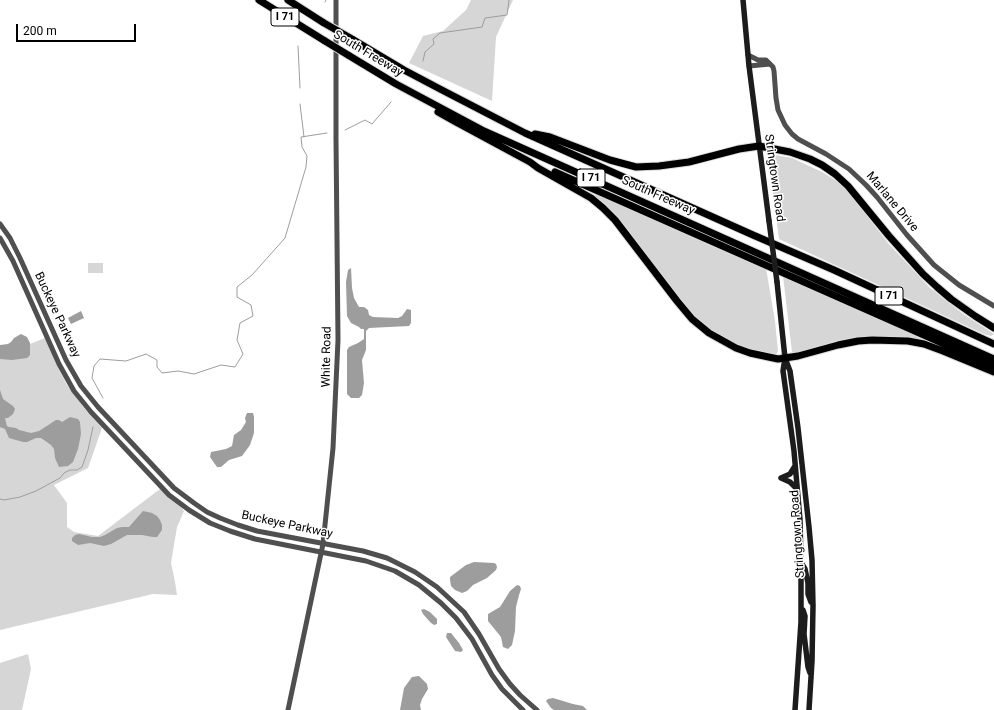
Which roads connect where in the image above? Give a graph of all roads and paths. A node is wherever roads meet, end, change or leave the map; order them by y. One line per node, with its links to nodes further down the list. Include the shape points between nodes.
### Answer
1 (259, 0): 8 (highway, South Freeway / I 71, bridge)
2 (288, 0): 9 (highway, South Freeway / I 71, bridge, via 404,70)
3 (336, 0): 25 (street, White Road, via 337,379)
4 (743, 0): 5 (main road, Stringtown Road)
5 (748, 55): 6 (street, via 758,60 766,60); 7 (main road, Stringtown Road)
6 (770, 64): 7 (street); 14 (street, Marlane Drive, via 774,71 778,110 792,134 849,169 877,197 907,236 934,265 959,285)
7 (749, 66): 10 (main road, Stringtown Road)
8 (431, 103): 11 (highway, I 71, via 438,112); 18 (highway, South Freeway / I 71, via 484,131)
9 (525, 133): 10 (highway, via 550,137 610,160 636,166 689,162); 16 (highway, South Freeway / I 71)
10 (759, 146): 15 (highway, via 810,159 835,174 859,198 923,274 951,298); 17 (main road, Stringtown Road, bridge)
11 (530, 162): 17 (highway, via 591,198 603,208 676,301 709,333 750,353); 19 (highway, I 71)
12 (0, 224): 25 (street, Buckeye Parkway, via 20,258 66,360 81,386 98,408 169,482 194,503 233,524)
13 (0, 238): 26 (street, Buckeye Parkway, via 74,391 163,489 189,510 230,531 255,539)
14 (994, 306)
15 (994, 328)
16 (994, 344)
17 (785, 358): 20 (highway, via 853,342 900,340 943,350); 21 (main road, Stringtown Road, via 783,371); 22 (main road, Stringtown Road, via 790,371)
18 (994, 359)
19 (994, 366)
20 (994, 372)
21 (788, 403): 22 (main road, via 792,410 798,456); 23 (main road, Stringtown Road)
22 (802, 457): 29 (main road, Stringtown Road, via 812,560)
23 (795, 466): 24 (main road, Stringtown Road); 24 (main road, via 790,474 781,478)
24 (798, 490): 27 (main road, Stringtown Road)
25 (323, 544): 26 (street, White Road); 33 (street, Buckeye Parkway, via 387,558 437,587 464,612 506,679)
26 (321, 552): 31 (street, White Road); 32 (street, Buckeye Parkway, via 385,567 429,592 465,628 492,675)
27 (801, 562): 28 (main road, Stringtown Road); 29 (main road, via 805,569 808,594)
28 (801, 606): 30 (main road, via 805,616 805,641); 34 (main road, Stringtown Road)
29 (813, 606): 30 (main road, Stringtown Road)
30 (811, 677): 35 (main road, Stringtown Road)
31 (288, 710)
32 (523, 710)
33 (537, 710)
34 (795, 710)
35 (809, 710)

